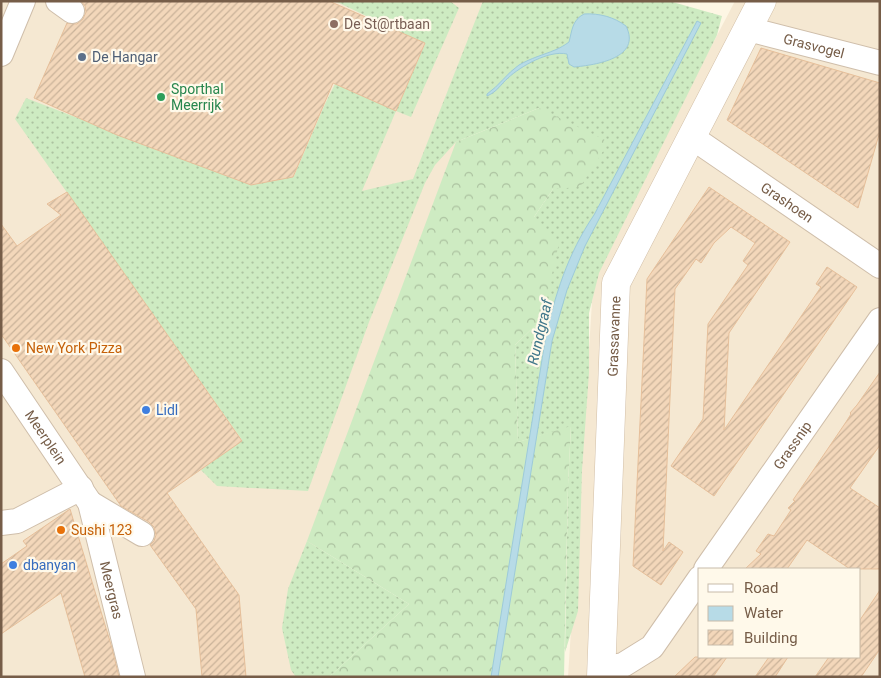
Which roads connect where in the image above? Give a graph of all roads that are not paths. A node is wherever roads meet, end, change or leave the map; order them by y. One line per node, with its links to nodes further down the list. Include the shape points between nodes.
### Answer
1 (23, 1): 4 (street)
2 (762, 1): 3 (street, Grassavanne)
3 (748, 29): 5 (street, Grasvogel); 6 (street, Grassavanne)
4 (1, 54)
5 (880, 63)
6 (693, 138): 7 (street, Grashoen); 15 (street, Grassavanne, via 616,283)
7 (880, 266)
8 (880, 320): 13 (street, Grassnip)
9 (1, 371): 10 (street, Meerplein)
10 (85, 495): 11 (street, via 17,521); 12 (street); 16 (street, Meergras)
11 (1, 523)
12 (142, 534)
13 (707, 568)
14 (698, 581): 15 (street, via 652,647 623,665)
15 (601, 673)
16 (133, 677)

